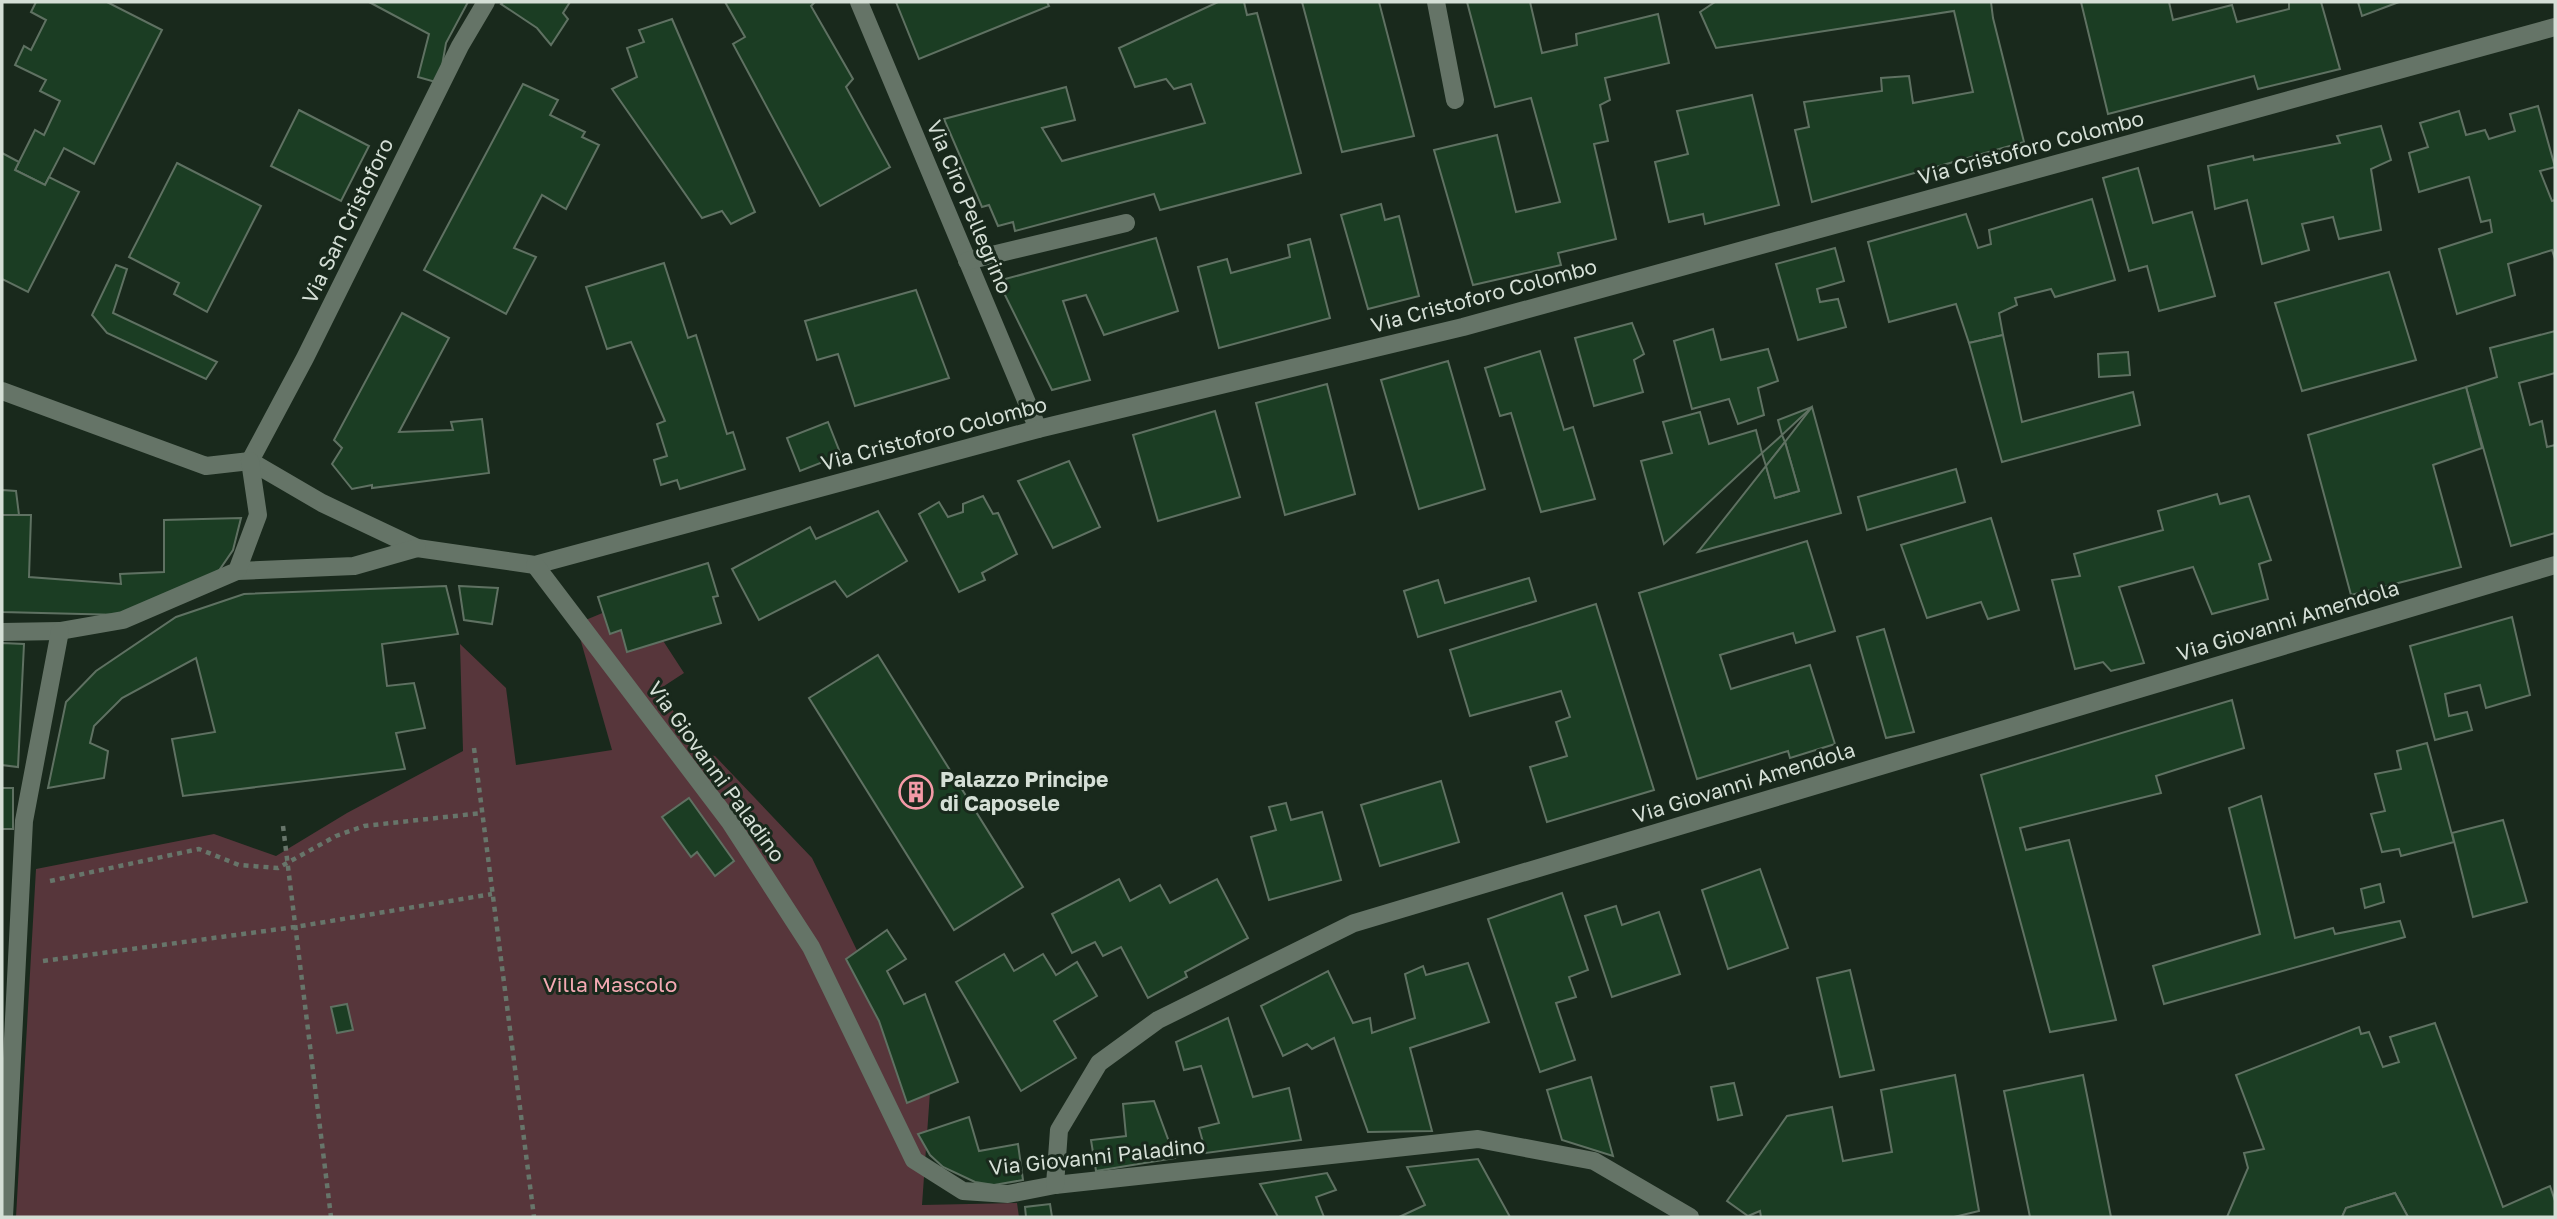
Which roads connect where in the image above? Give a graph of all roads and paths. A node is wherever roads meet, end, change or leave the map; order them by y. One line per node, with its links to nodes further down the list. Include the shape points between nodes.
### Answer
1 (486, 2): 10 (street, Via San Cristoforo)
2 (859, 2): 7 (street, Via Ciro Pellegrino)
3 (1436, 2): 5 (street)
4 (2555, 27): 9 (street, Via Cristoforo Colombo, via 1463,327)
5 (1455, 100)
6 (1126, 223): 7 (street)
7 (967, 261): 9 (street, Via Ciro Pellegrino)
8 (2, 391): 10 (street, via 206,466)
9 (1038, 429): 12 (street, Via Cristoforo Colombo)
10 (250, 461): 11 (street, via 322,503); 14 (street, via 258,516)
11 (417, 548): 12 (street, Via Cristoforo Colombo); 14 (street, via 354,566)
12 (535, 565): 25 (street, Via Giovanni Paladino, via 730,822 811,947 914,1160 963,1191 1008,1194)
13 (2555, 565): 25 (street, Via Giovanni Amendola, via 1353,923 1158,1020 1099,1063 1059,1130)
14 (237, 571): 15 (street, via 123,621)
15 (60, 631): 16 (street); 26 (street, via 24,821)
16 (2, 632)
17 (474, 748): 18 (path)
18 (482, 813): 20 (path, via 364,826 336,836); 22 (path)
19 (283, 826): 20 (path)
20 (288, 865): 21 (path, via 239,864 199,849); 23 (path)
21 (49, 881)
22 (492, 894): 23 (path); 28 (path)
23 (295, 927): 24 (path, via 42,961); 27 (path)
24 (43, 947)
25 (1055, 1185): 29 (street, Via Giovanni Paladino, via 1478,1139 1594,1161)
26 (4, 1217)
27 (331, 1217)
28 (534, 1217)
29 (1690, 1217)

